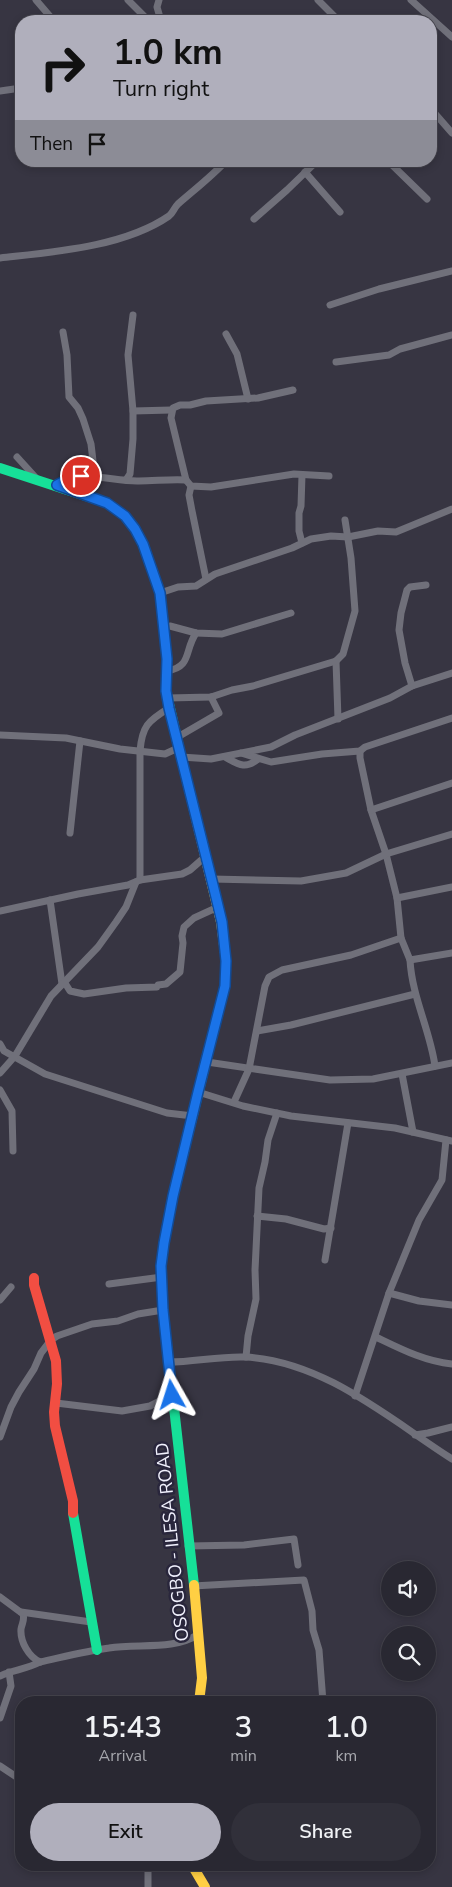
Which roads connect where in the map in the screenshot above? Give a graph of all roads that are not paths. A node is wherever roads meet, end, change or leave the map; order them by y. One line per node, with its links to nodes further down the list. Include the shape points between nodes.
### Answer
1 (36, 0): 6 (street)
2 (128, 0): 7 (street)
3 (158, 0): 8 (street)
4 (318, 0): 9 (street)
5 (411, 0): 10 (street)
6 (49, 15)
7 (142, 15)
8 (159, 15)
9 (334, 15)
10 (428, 15)
11 (437, 23): 12 (street)
12 (452, 37)
13 (15, 89): 14 (street)
14 (0, 91)
15 (437, 116): 16 (street)
16 (452, 133)
17 (220, 167): 24 (street, via 175,207 171,215 158,223 95,245)
18 (310, 167): 20 (street)
19 (394, 167): 21 (street)
20 (305, 172): 22 (street); 23 (street)
21 (427, 199)
22 (340, 212)
23 (254, 219)
24 (0, 258)
25 (452, 271): 26 (street)
26 (330, 305)
27 (133, 315): 35 (street, via 128,355)
28 (63, 332): 40 (street, via 69,397 83,419 91,444)
29 (226, 334): 33 (street, via 236,354)
30 (452, 334): 31 (street, via 389,355)
31 (336, 362)
32 (293, 390): 33 (street)
33 (248, 398): 34 (street, via 180,405)
34 (172, 410): 35 (street); 43 (street, via 171,418)
35 (133, 411): 42 (street, via 130,474)
36 (17, 457): 41 (street)
37 (0, 468): 41 (main road, OSOGBO - ILESA ROAD)
38 (302, 475): 39 (street); 45 (street, via 282,475 211,487); 49 (street, via 299,513)
39 (329, 476)
40 (95, 478): 42 (street); 44 (street, via 70,478)
41 (39, 480): 44 (main road, OSOGBO - ILESA ROAD)
42 (126, 480): 43 (street)
43 (186, 480): 45 (street)
44 (57, 485): 52 (main road, OSOGBO - ILESA ROAD, via 107,503 125,516 143,544)
45 (191, 486): 50 (street, via 189,495)
46 (452, 509): 48 (street, via 396,532 378,531)
47 (345, 520): 48 (street)
48 (348, 537): 49 (street, via 322,536); 56 (street, via 355,611 343,654)
49 (302, 542): 50 (street)
50 (206, 579): 52 (street, via 196,586)
51 (426, 585): 59 (street, via 408,588 401,613 399,630)
52 (160, 593): 54 (main road, OSOGBO - ILESA ROAD)
53 (291, 613): 55 (street, via 222,634)
54 (163, 628): 55 (street, via 170,626); 57 (main road, OSOGBO - ILESA ROAD)
55 (196, 633): 57 (street, via 183,665)
56 (336, 660): 60 (street); 63 (street)
57 (167, 671): 61 (main road, OSOGBO - ILESA ROAD)
58 (452, 673): 59 (street)
59 (412, 686): 63 (street)
60 (211, 697): 61 (street); 66 (street, via 219,713)
61 (168, 703): 66 (main road, OSOGBO - ILESA ROAD); 67 (street, via 145,726)
62 (452, 718): 68 (street)
63 (338, 719): 69 (street, via 271,747)
64 (0, 734): 65 (street)
65 (80, 741): 67 (street); 74 (street)
66 (178, 748): 67 (street, via 166,754); 70 (street, via 211,759); 77 (main road, OSOGBO - ILESA ROAD)
67 (140, 751): 79 (street)
68 (360, 751): 71 (street, via 271,762); 73 (street)
69 (241, 754): 70 (street); 71 (street)
70 (225, 757): 71 (street, via 248,766)
71 (258, 759)
72 (452, 783): 73 (street)
73 (371, 810): 76 (street)
74 (70, 833)
75 (452, 834): 76 (street)
76 (386, 854): 78 (street, via 346,873 301,881); 81 (street)
77 (206, 856): 78 (main road, OSOGBO - ILESA ROAD); 79 (street, via 182,874)
78 (212, 879): 83 (main road, OSOGBO - ILESA ROAD)
79 (138, 881): 82 (street); 88 (street, via 116,922)
80 (452, 887): 81 (street)
81 (397, 898): 85 (street)
82 (50, 900): 84 (street); 88 (street)
83 (218, 907): 88 (street, via 194,918 184,928 180,972 166,984 84,994 70,991); 93 (main road, OSOGBO - ILESA ROAD, via 225,944 225,986)
84 (0, 911)
85 (401, 938): 87 (street); 90 (street, via 351,955 276,972 265,986)
86 (452, 953): 87 (street)
87 (410, 960): 89 (street)
88 (64, 983): 92 (street, via 42,1009)
89 (414, 994): 90 (street); 95 (street)
90 (257, 1031): 96 (street)
91 (0, 1044): 92 (street, via 4,1051)
92 (15, 1056): 97 (street); 103 (street, via 45,1074 167,1113)
93 (207, 1062): 96 (street); 100 (main road, OSOGBO - ILESA ROAD)
94 (452, 1063): 95 (street)
95 (435, 1066): 98 (street)
96 (249, 1069): 98 (street, via 330,1080); 101 (street)
97 (0, 1074)
98 (402, 1074): 105 (street)
99 (0, 1090): 107 (street, via 12,1111)
100 (198, 1092): 101 (street); 103 (main road, OSOGBO - ILESA ROAD)
101 (234, 1102): 102 (street)
102 (277, 1113): 104 (street); 108 (street, via 259,1188)
103 (193, 1116): 111 (main road, OSOGBO - ILESA ROAD, via 173,1196 164,1243)
104 (348, 1123): 105 (street); 109 (street)
105 (412, 1132): 106 (street)
106 (449, 1140): 115 (street, via 442,1180 419,1220)
107 (13, 1151)
108 (258, 1216): 109 (street); 121 (street, via 256,1299)
109 (331, 1228): 110 (street)
110 (325, 1260)
111 (162, 1277): 113 (street); 118 (main road, OSOGBO - ILESA ROAD)
112 (34, 1278): 120 (main road)
113 (109, 1284)
114 (11, 1287): 116 (street)
115 (389, 1293): 117 (street); 119 (street)
116 (0, 1300)
117 (452, 1305)
118 (163, 1310): 120 (street, via 81,1328); 122 (main road, OSOGBO - ILESA ROAD)
119 (376, 1337): 123 (street, via 419,1357); 125 (street)
120 (49, 1346): 126 (main road, via 58,1372); 129 (street, via 11,1408)
121 (246, 1357): 122 (street); 125 (street, via 309,1371)
122 (169, 1362): 124 (main road, OSOGBO - ILESA ROAD)
123 (452, 1364)
124 (172, 1395): 126 (street, via 150,1406 122,1411); 131 (main road, OSOGBO - ILESA ROAD)
125 (355, 1396): 128 (street)
126 (56, 1403): 136 (main road, via 56,1426 72,1500)
127 (452, 1427): 128 (street)
128 (414, 1435): 130 (street)
129 (0, 1437)
130 (452, 1459)
131 (188, 1546): 132 (street, via 294,1540); 133 (main road, OSOGBO - ILESA ROAD)
132 (298, 1565)
133 (193, 1586): 137 (main road, OSOGBO - ILESA ROAD); 143 (street, via 304,1580 319,1650)
134 (0, 1597): 135 (street)
135 (21, 1612): 136 (street); 139 (street, via 25,1616 21,1630 24,1644)
136 (91, 1622): 138 (main road)
137 (199, 1634): 138 (street, via 173,1644 131,1644); 142 (main road, OSOGBO - ILESA ROAD)
138 (97, 1650): 139 (street)
139 (40, 1662): 140 (street)
140 (9, 1672): 141 (street); 144 (street, via 11,1686)
141 (0, 1676)
142 (200, 1696)
143 (323, 1696)
144 (0, 1718)
145 (0, 1766): 146 (street)
146 (15, 1776)
147 (148, 1871): 149 (street)
148 (196, 1871): 150 (main road)
149 (148, 1887)
150 (205, 1887)

